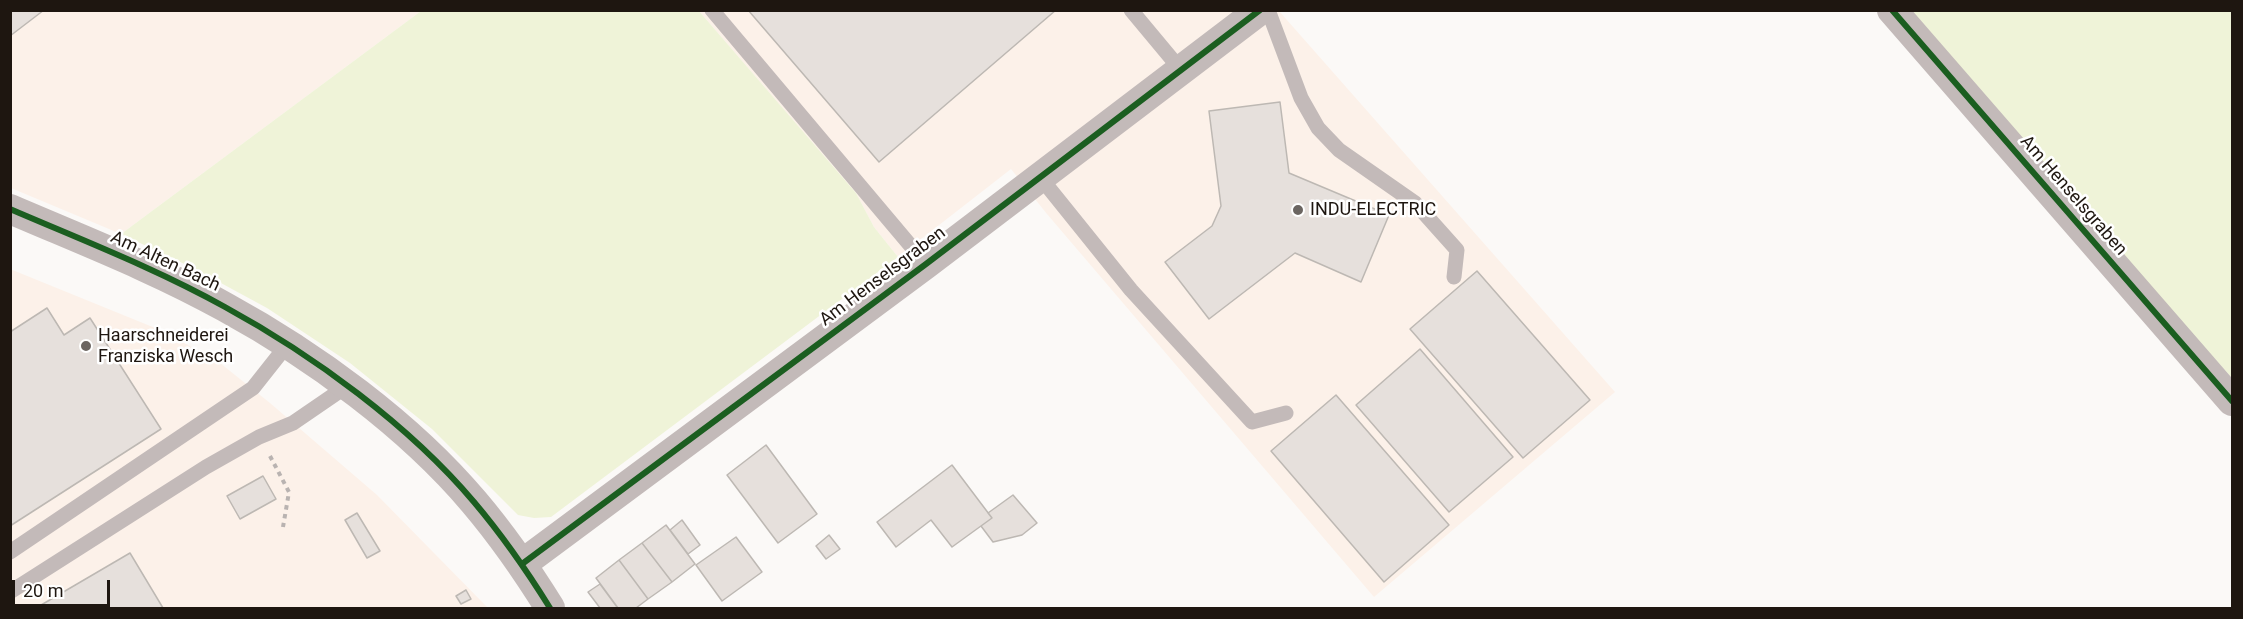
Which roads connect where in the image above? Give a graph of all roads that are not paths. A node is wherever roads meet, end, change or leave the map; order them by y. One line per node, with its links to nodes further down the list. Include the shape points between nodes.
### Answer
1 (712, 10): 9 (lane)
2 (1131, 10): 6 (lane)
3 (1260, 10): 6 (street, Am Henselsgraben)
4 (1268, 10): 10 (lane, via 1301,98 1318,128 1339,150 1415,203 1457,250)
5 (1892, 10): 13 (street, Am Henselsgraben)
6 (1181, 70): 7 (street, Am Henselsgraben)
7 (1040, 177): 9 (street, Am Henselsgraben); 14 (lane, via 1131,290 1251,422)
8 (10, 209): 11 (street, Am Alten Bach, via 213,300)
9 (926, 264): 16 (street, Am Henselsgraben)
10 (1454, 277)
11 (287, 345): 12 (street, Am Alten Bach); 15 (lane, via 253,388)
12 (347, 386): 16 (street, Am Alten Bach, via 426,451 473,501); 17 (lane, via 293,423 206,467)
13 (2232, 401)
14 (1286, 413)
15 (10, 552)
16 (522, 564): 18 (street, Am Alten Bach)
17 (10, 592)
18 (550, 609)

